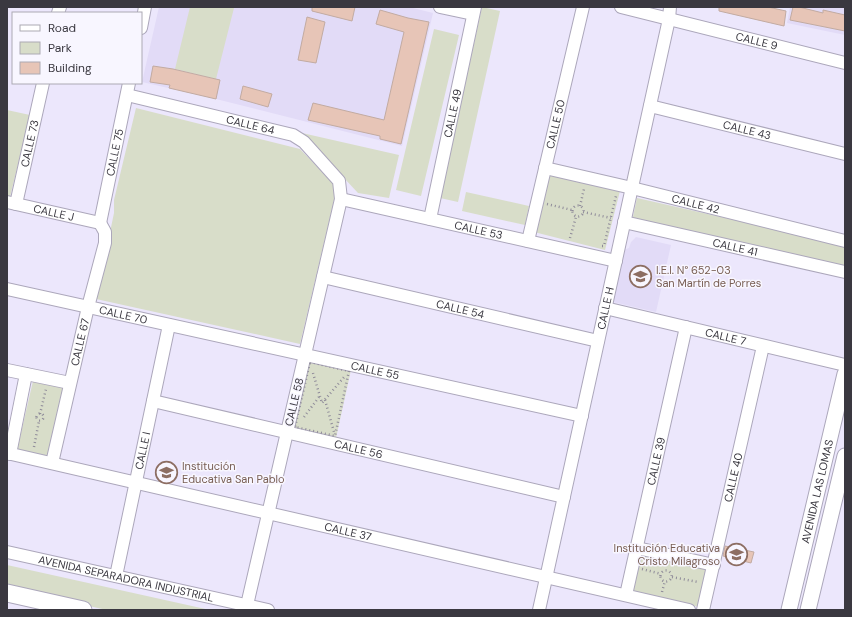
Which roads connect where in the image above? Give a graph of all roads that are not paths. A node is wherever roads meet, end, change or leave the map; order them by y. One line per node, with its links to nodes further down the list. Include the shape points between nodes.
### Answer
1 (145, 7): 8 (street)
2 (440, 7): 5 (street)
3 (583, 7): 14 (street, CALLE 50)
4 (621, 7): 7 (street, CALLE 9)
5 (458, 9): 6 (street)
6 (474, 11): 18 (street, CALLE 49)
7 (670, 13): 9 (street, CALLE 9); 12 (street, CALLE H)
8 (142, 23)
9 (845, 63)
10 (43, 84): 17 (street, CALLE 73)
11 (128, 89): 16 (street, CALLE 64, via 293,135 304,142 340,181); 20 (street, CALLE 75)
12 (650, 106): 13 (street, CALLE 43); 15 (street, CALLE H)
13 (845, 154)
14 (545, 168): 15 (street, CALLE 42); 21 (street, CALLE 50)
15 (632, 188): 19 (street, CALLE H); 22 (street, CALLE 42)
16 (341, 198): 18 (street, CALLE 53); 25 (street, CALLE 58)
17 (12, 203): 20 (street, CALLE J)
18 (430, 219): 21 (street, CALLE 53)
19 (624, 222): 23 (street, CALLE H); 24 (street, CALLE 41)
20 (100, 223): 27 (street, CALLE 67, via 105,232 105,243)
21 (528, 241): 23 (street, CALLE 53)
22 (845, 241)
23 (616, 261): 28 (street, CALLE H)
24 (845, 272)
25 (323, 276): 31 (street, CALLE 54); 33 (street, CALLE 58)
26 (7, 289): 27 (street, CALLE 70)
27 (88, 307): 29 (street, CALLE 70); 38 (street, CALLE 67)
28 (606, 308): 30 (street, CALLE 7); 31 (street, CALLE H)
29 (169, 325): 33 (street, CALLE 55); 40 (street, CALLE I)
30 (686, 327): 32 (street, CALLE 7); 49 (street, CALLE 39)
31 (598, 342): 41 (street, CALLE H)
32 (763, 346): 34 (street, CALLE 7); 51 (street, CALLE 40)
33 (308, 358): 41 (street, CALLE 55); 42 (street, CALLE 58)
34 (845, 366)
35 (7, 370): 36 (street)
36 (26, 374): 38 (street); 43 (street)
37 (845, 374): 39 (street, AVENIDA LAS LOMAS)
38 (70, 383): 45 (street, CALLE 67)
39 (842, 400): 62 (street, AVENIDA LAS LOMAS)
40 (153, 401): 42 (street, CALLE 56); 46 (street, CALLE I)
41 (582, 416): 47 (street, CALLE H)
42 (292, 431): 47 (street, CALLE 56); 48 (street, CALLE 58)
43 (8, 454): 45 (street, CALLE 37)
44 (845, 456): 63 (street, AVENIDA LAS LOMAS)
45 (52, 463): 46 (street, CALLE 37)
46 (135, 483): 48 (street, CALLE 37); 52 (street, CALLE I)
47 (564, 497): 53 (street, CALLE H)
48 (268, 513): 53 (street, CALLE 37); 56 (street, CALLE 58)
49 (637, 548): 51 (street); 55 (street, CALLE 39)
50 (7, 552): 52 (street, AVENIDA SEPARADORA INDUSTRIAL)
51 (711, 564): 61 (street, CALLE 40)
52 (116, 576): 56 (street, AVENIDA SEPARADORA INDUSTRIAL)
53 (546, 577): 55 (street, CALLE 37); 59 (street, CALLE H)
54 (7, 593): 57 (main road)
55 (626, 595): 60 (street, CALLE 37)
56 (247, 605): 58 (street, AVENIDA SEPARADORA INDUSTRIAL)
57 (83, 610)
58 (268, 610)
59 (539, 610)
60 (689, 610)
61 (703, 610)
62 (790, 610)
63 (808, 610)

